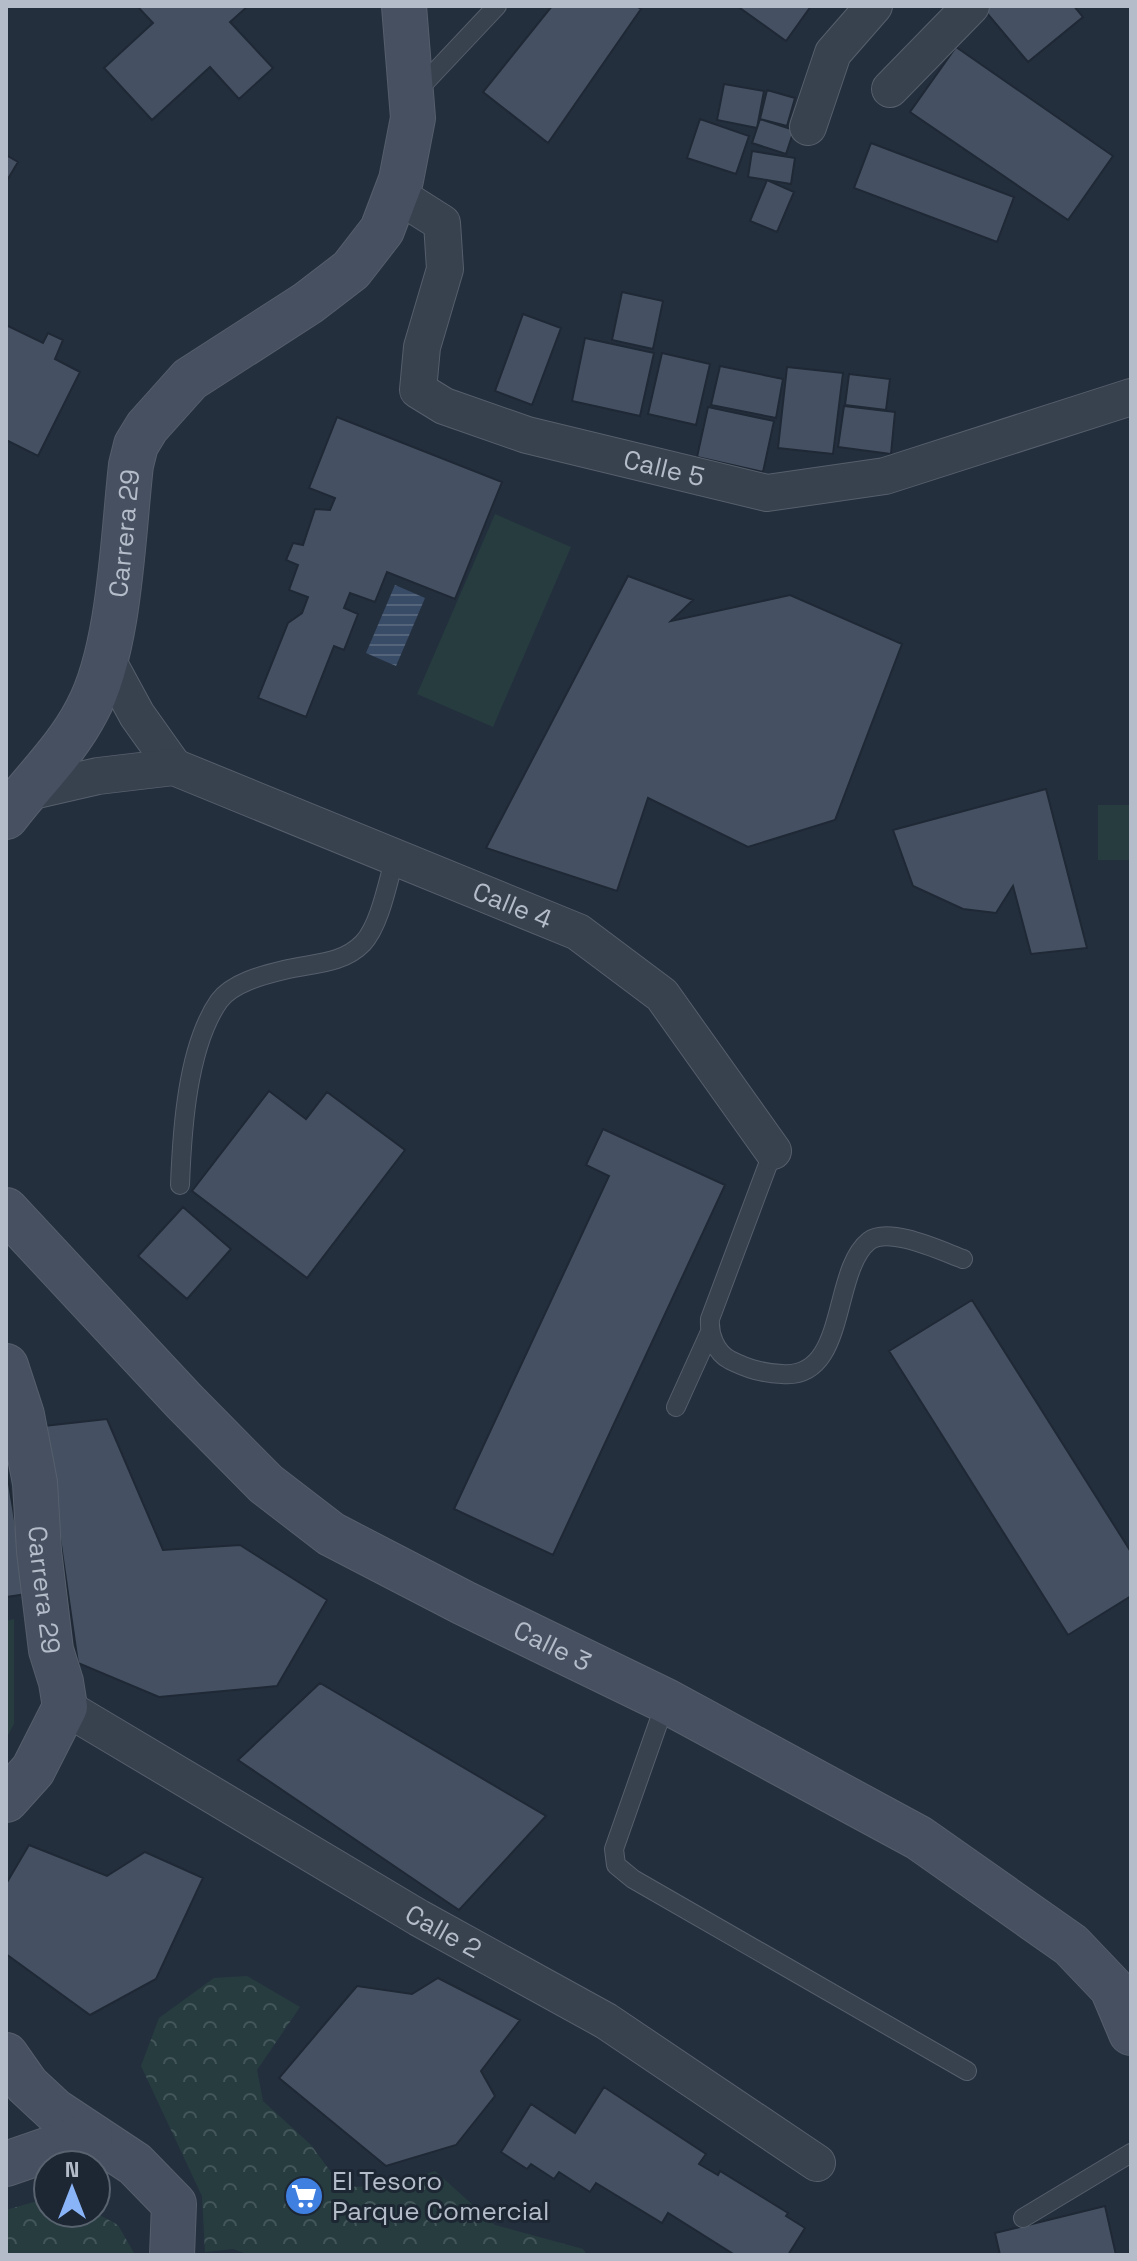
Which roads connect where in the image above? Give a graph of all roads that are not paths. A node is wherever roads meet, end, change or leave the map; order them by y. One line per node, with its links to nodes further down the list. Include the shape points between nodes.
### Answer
1 (404, 6): 6 (street, Carrera 29)
2 (497, 6): 6 (lane)
3 (874, 6): 7 (street, via 833,53)
4 (971, 6): 5 (street)
5 (890, 89)
6 (412, 97): 8 (street, Carrera 29, via 413,118); 9 (street, Carrera 29, via 371,224)
7 (808, 127)
8 (394, 200): 9 (street, Carrera 29, via 382,230 351,270); 10 (street, Calle 5, via 412,204 442,223 445,269 422,347 418,390 444,406 527,435 767,493 885,476)
9 (308, 303): 11 (street, Carrera 29, via 190,379 136,445)
10 (1131, 397)
11 (106, 658): 12 (street); 13 (street, Carrera 29, via 89,708 61,754)
12 (174, 767): 13 (street, Calle 4, via 98,776); 14 (street, Calle 4)
13 (15, 805)
14 (395, 857): 15 (street, Calle 4, via 578,932 662,995); 16 (lane, via 371,934 361,946 336,960 252,980 220,1000 193,1071 182,1126)
15 (773, 1151): 19 (lane, via 710,1319)
16 (180, 1185)
17 (6, 1210): 22 (street, Calle 3, via 266,1484 331,1534)
18 (963, 1259): 19 (lane, via 889,1236 871,1239 857,1254 828,1345 808,1369 792,1375 755,1372 725,1358)
19 (709, 1334): 21 (lane)
20 (6, 1366): 23 (street, Carrera 29, via 35,1483 51,1650)
21 (676, 1407)
22 (666, 1701): 25 (street, Calle 3, via 919,1838 1071,1945 1112,1988); 27 (lane, via 614,1849 616,1865)
23 (65, 1707): 24 (street, via 33,1770); 30 (street, Calle 2, via 405,1910 606,2021)
24 (6, 1800)
25 (1131, 2033)
26 (6, 2055): 28 (street, via 27,2085)
27 (967, 2071)
28 (90, 2135): 31 (street); 33 (street, via 135,2164 174,2204)
29 (1131, 2153): 32 (lane)
30 (817, 2163)
31 (6, 2164)
32 (1023, 2218)
33 (172, 2255)

